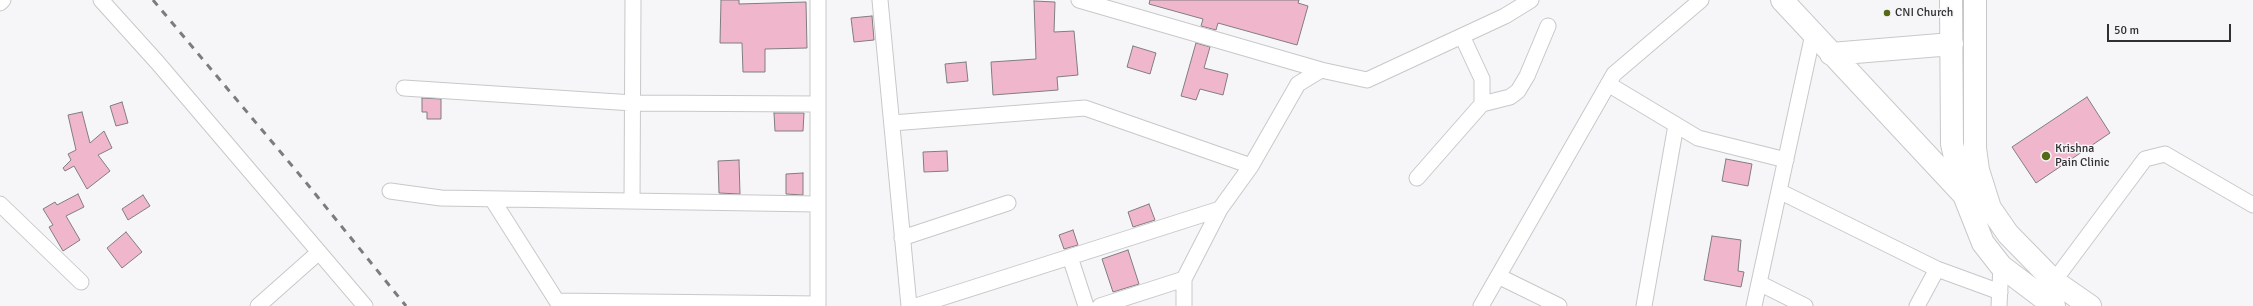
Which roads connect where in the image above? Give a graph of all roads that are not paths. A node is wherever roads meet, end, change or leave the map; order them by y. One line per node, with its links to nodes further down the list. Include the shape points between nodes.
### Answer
1 (3, 0): 12 (street)
2 (101, 0): 41 (street)
3 (633, 0): 21 (street)
4 (818, 0): 22 (street)
5 (880, 0): 24 (street)
6 (1079, 0): 18 (street)
7 (1531, 0): 15 (street, via 1505,16)
8 (1701, 0): 19 (street, via 1614,74)
9 (1782, 0): 14 (main road)
10 (1951, 0): 16 (main road)
11 (1974, 0): 38 (main road, via 1975,148 1978,170)
12 (0, 3)
13 (1548, 26): 23 (street, via 1518,91 1510,97)
14 (1813, 34): 17 (main road); 26 (street)
15 (1462, 36): 18 (street, via 1366,80); 23 (street, via 1482,79)
16 (1952, 44): 17 (main road); 31 (main road, via 1952,144)
17 (1831, 54): 31 (main road)
18 (1321, 70): 27 (street, via 1298,84)
19 (1608, 84): 25 (street); 45 (street)
20 (404, 88): 21 (street)
21 (632, 103): 22 (street); 33 (street)
22 (817, 104): 35 (street)
23 (1482, 104): 28 (street)
24 (892, 123): 27 (street, via 1085,108); 40 (street)
25 (1676, 125): 26 (street, via 1698,138); 62 (street)
26 (1786, 160): 30 (street)
27 (1251, 166): 39 (street)
28 (1417, 178)
29 (390, 191): 32 (street, via 441,198)
30 (1779, 191): 44 (street); 49 (street)
31 (1964, 195): 38 (main road); 43 (main road, via 1983,243)
32 (492, 199): 33 (street); 51 (street)
33 (632, 201): 35 (street)
34 (0, 204): 48 (street)
35 (817, 204): 52 (street)
36 (1008, 204): 40 (street)
37 (2253, 205): 47 (street, via 2165,154 2145,159)
38 (1990, 208): 47 (main road, via 2008,234)
39 (1220, 209): 42 (street); 46 (street)
40 (902, 238): 55 (street)
41 (319, 252): 53 (street); 54 (street)
42 (1070, 257): 56 (street); 57 (street)
43 (2001, 266): 50 (street); 66 (main road)
44 (1937, 269): 50 (street); 65 (street)
45 (1498, 276): 60 (street); 61 (street)
46 (1184, 279): 58 (street); 59 (street)
47 (2054, 281): 67 (main road)
48 (81, 282)
49 (1758, 284): 63 (street); 64 (street)
50 (1999, 299)
51 (559, 303): 52 (street)
52 (818, 305)
53 (258, 306)
54 (365, 306)
55 (909, 306)
56 (916, 306)
57 (1086, 306)
58 (1100, 306)
59 (1184, 306)
60 (1481, 306)
61 (1559, 306)
62 (1644, 306)
63 (1754, 306)
64 (1805, 306)
65 (1917, 306)
66 (2054, 306)
67 (2090, 306)

